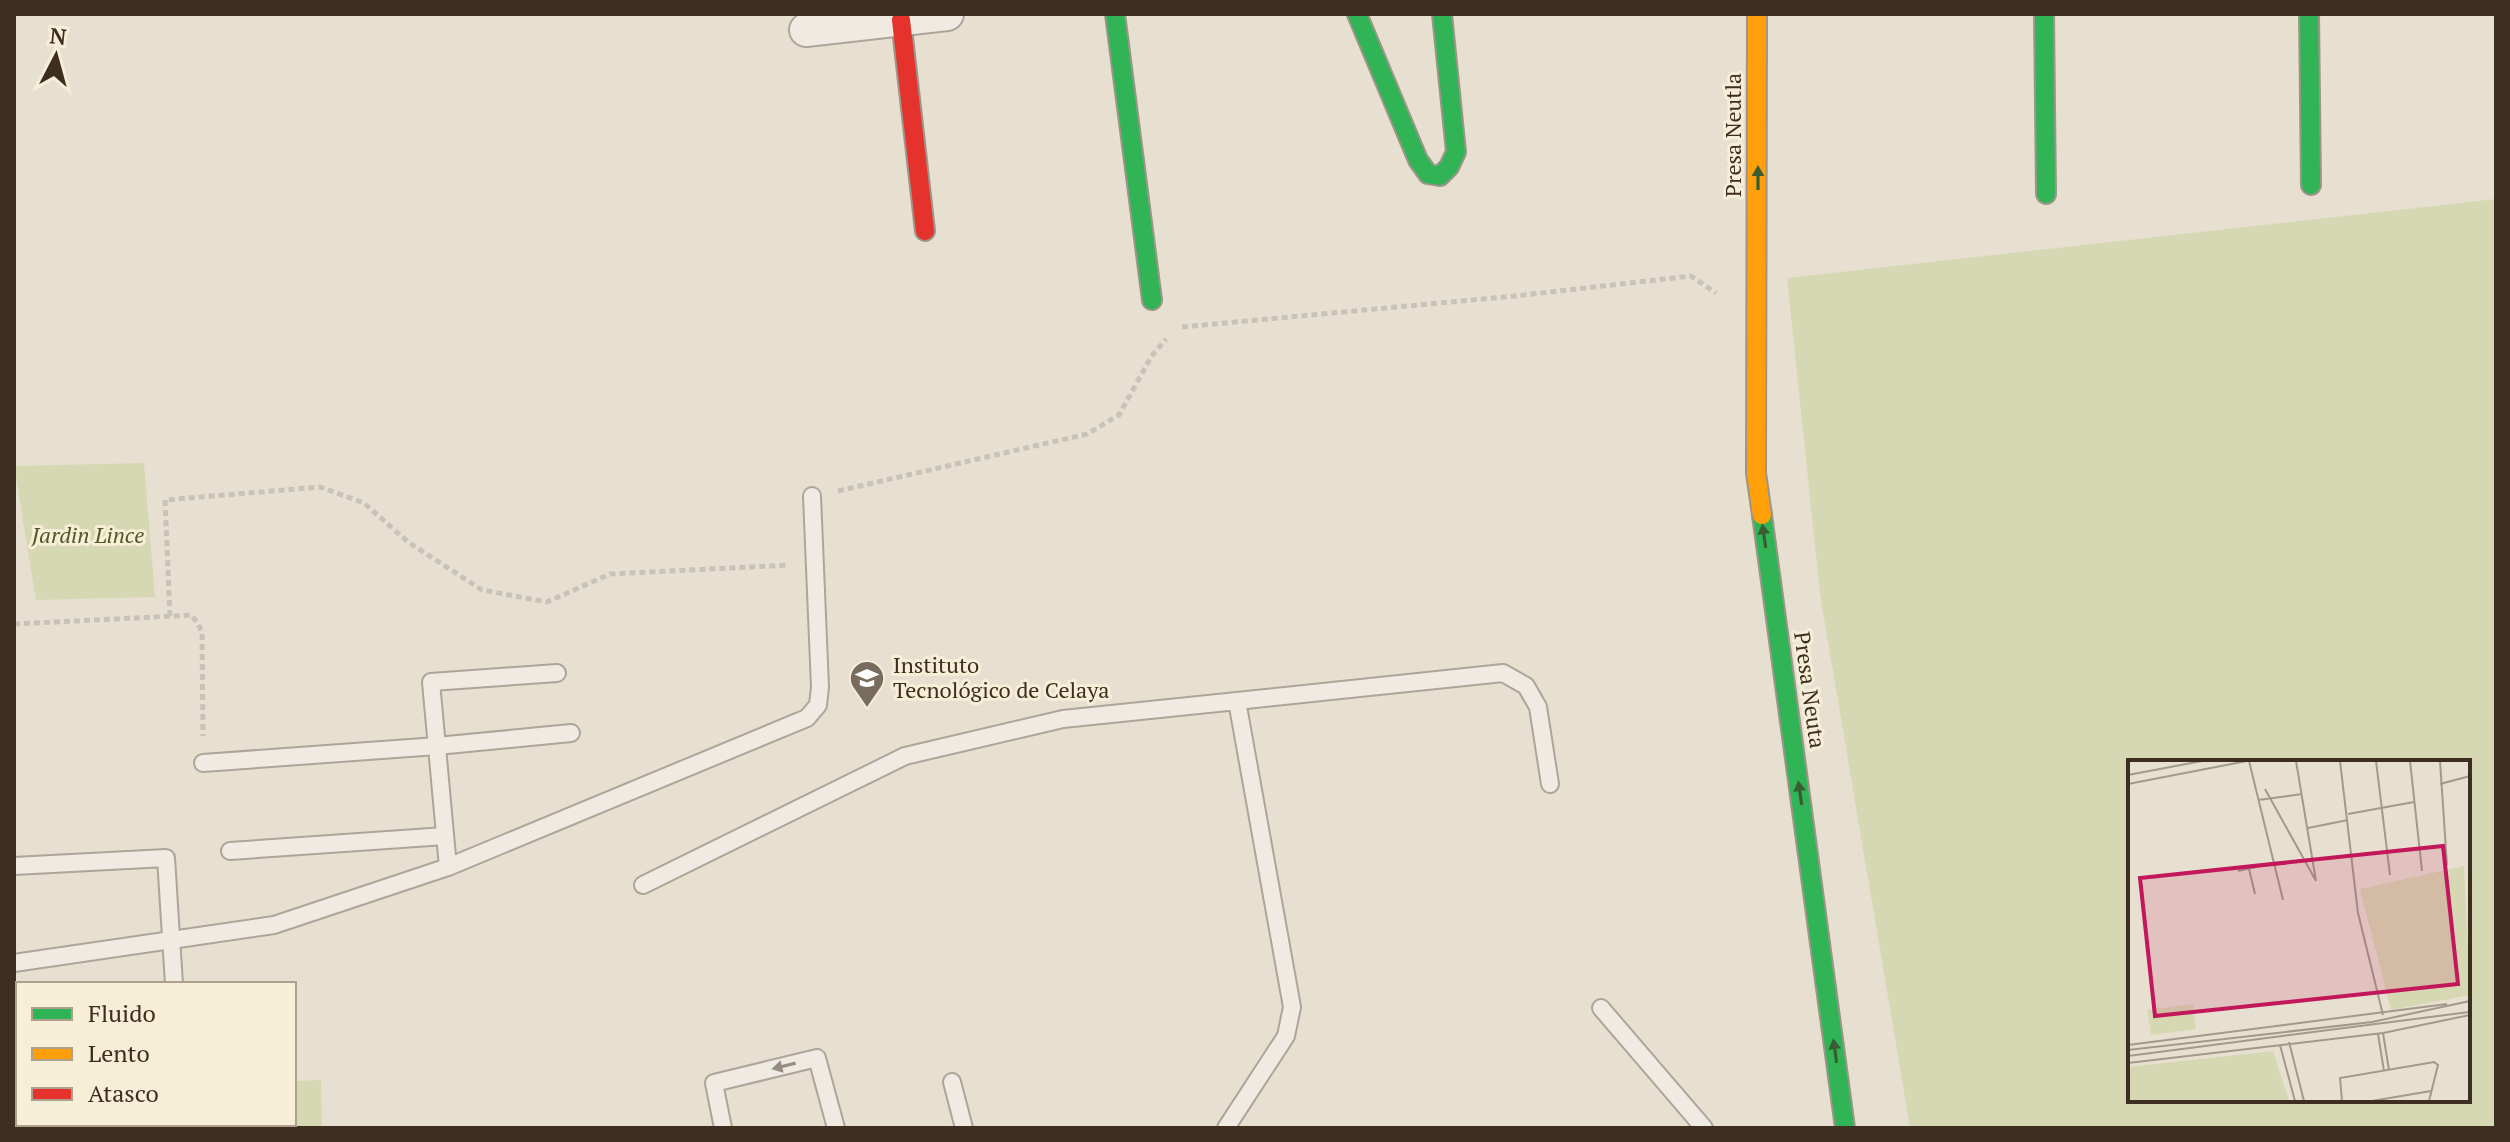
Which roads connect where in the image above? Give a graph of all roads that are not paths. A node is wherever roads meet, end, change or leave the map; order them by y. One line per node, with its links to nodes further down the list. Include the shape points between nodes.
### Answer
1 (947, 14): 8 (street)
2 (1115, 14): 14 (street)
3 (1357, 14): 4 (street, via 1418,160 1428,174 1440,176 1456,152)
4 (1442, 14)
5 (1757, 14): 13 (street, Presa Neutla, one-way to 5)
6 (2044, 14): 11 (street)
7 (2309, 14): 10 (street)
8 (901, 20): 9 (street); 12 (street)
9 (806, 30)
10 (2311, 185)
11 (2046, 194)
12 (925, 231)
13 (1758, 256): 37 (street, Presa Neuta, one-way to 13, via 1756,473)
14 (1152, 300)
15 (812, 496): 25 (lane, via 820,687 818,705 807,718)
16 (557, 673): 19 (lane, via 431,682)
17 (1237, 701): 21 (lane, via 1503,673 1526,686 1538,707); 26 (lane, via 1063,719 905,756); 35 (lane, via 1292,1007 1286,1036)
18 (571, 733): 19 (lane)
19 (437, 746): 20 (lane); 22 (lane)
20 (203, 763)
21 (1550, 784)
22 (445, 836): 23 (lane); 25 (lane)
23 (230, 851)
24 (14, 866): 27 (lane, via 166,858)
25 (448, 867): 27 (lane, via 274,925)
26 (643, 885)
27 (170, 942): 28 (lane); 29 (lane)
28 (14, 963)
29 (174, 982)
30 (1601, 1008): 36 (lane)
31 (952, 1082): 34 (lane)
32 (723, 1128): 33 (lane, one-way to 32, via 817,1058 714,1083)
33 (836, 1128)
34 (964, 1128)
35 (1226, 1128)
36 (1704, 1128)
37 (1845, 1128)

